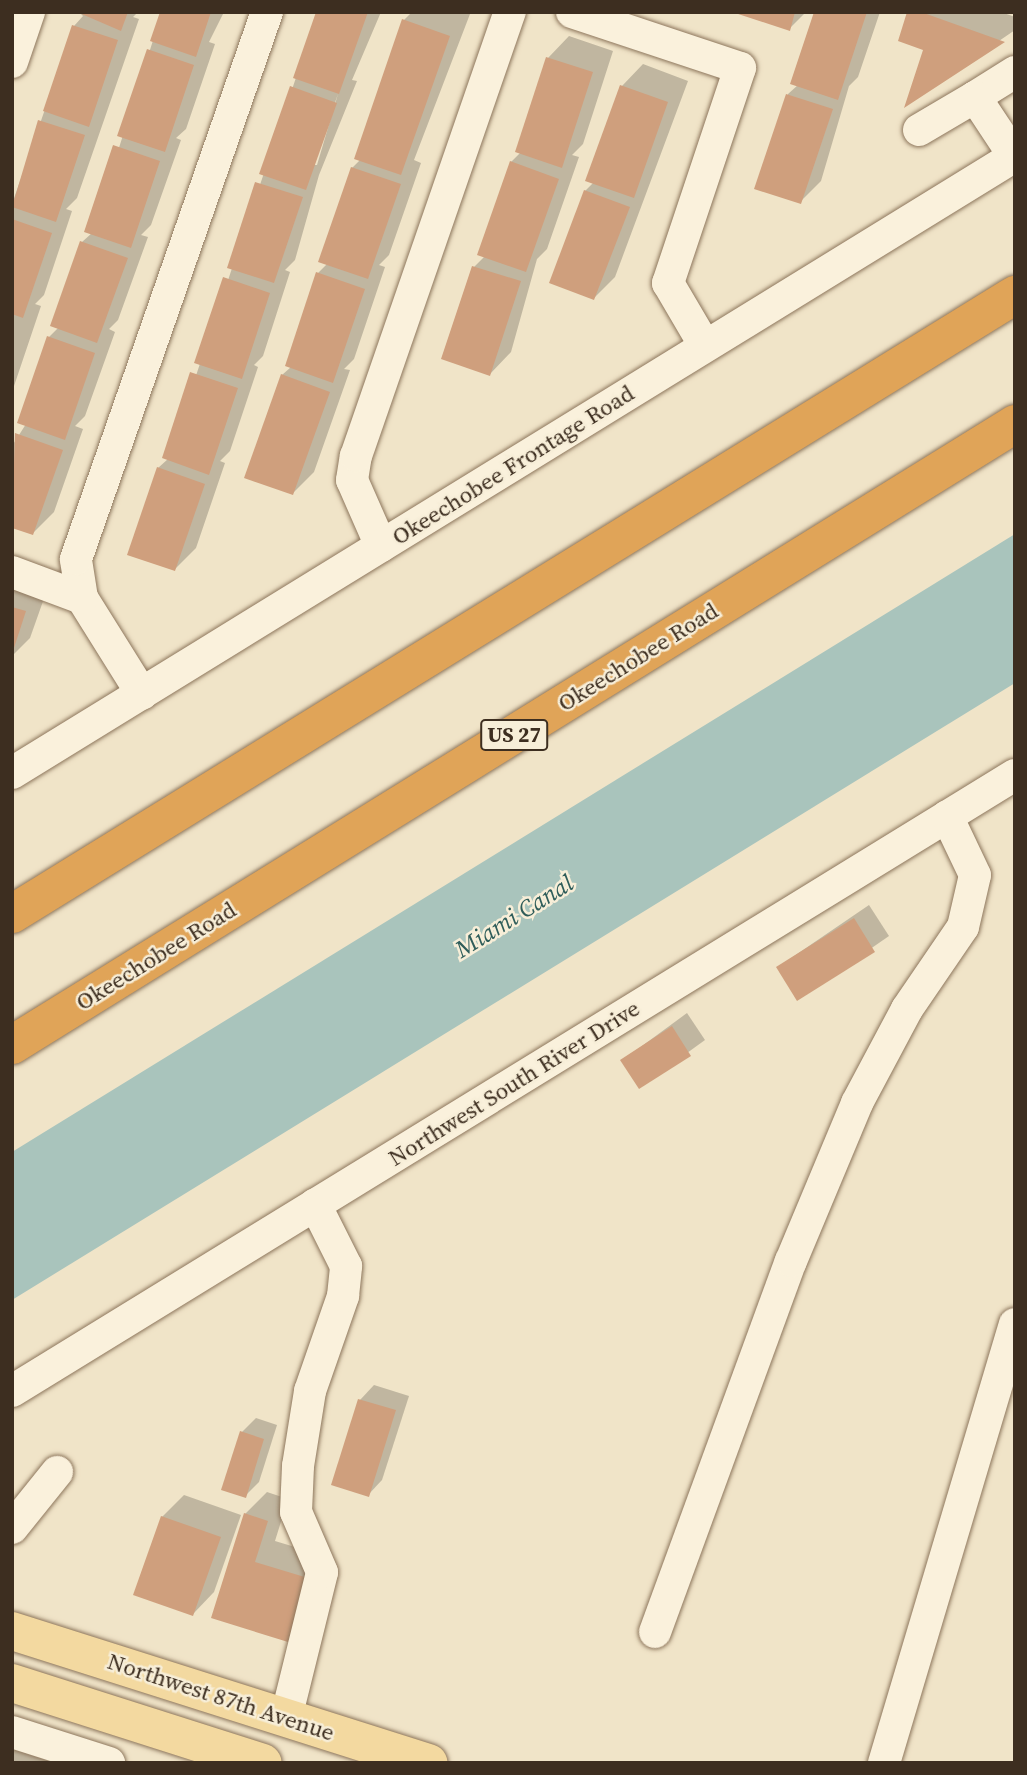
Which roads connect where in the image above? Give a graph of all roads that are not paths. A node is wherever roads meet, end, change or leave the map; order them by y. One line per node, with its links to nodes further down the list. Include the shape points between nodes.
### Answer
1 (29, 12): 5 (street)
2 (267, 12): 15 (street, via 76,559)
3 (509, 12): 13 (street, via 356,456 352,480)
4 (572, 12): 11 (street, via 740,68 668,283)
5 (12, 62)
6 (1015, 72): 7 (street)
7 (975, 97): 8 (street); 9 (street)
8 (919, 130)
9 (1014, 156): 11 (street, Okeechobee Frontage Road)
10 (1015, 295): 20 (highway)
11 (705, 346): 13 (street, Okeechobee Frontage Road)
12 (1015, 424): 21 (highway, Okeechobee Road / US 27)
13 (381, 546): 16 (street, Okeechobee Frontage Road)
14 (12, 572): 15 (street)
15 (82, 598): 16 (street)
16 (142, 694): 17 (street, Okeechobee Frontage Road)
17 (12, 773)
18 (1015, 775): 19 (street, Northwest South River Drive)
19 (947, 816): 22 (street, Northwest South River Drive); 28 (street, via 975,875 963,927 907,1009 857,1103 791,1261)
20 (12, 914)
21 (12, 1045)
22 (315, 1204): 24 (street, Northwest South River Drive); 30 (street, via 346,1266 343,1296 310,1391 298,1466 296,1512 322,1572)
23 (1015, 1324): 35 (street)
24 (12, 1391)
25 (57, 1472): 26 (street)
26 (12, 1528)
27 (12, 1631): 30 (main road, Northwest 87th Avenue)
28 (655, 1632)
29 (12, 1683): 33 (main road)
30 (286, 1718): 34 (main road, Northwest 87th Avenue)
31 (12, 1732): 32 (street)
32 (108, 1763)
33 (263, 1763)
34 (429, 1763)
35 (884, 1763)

